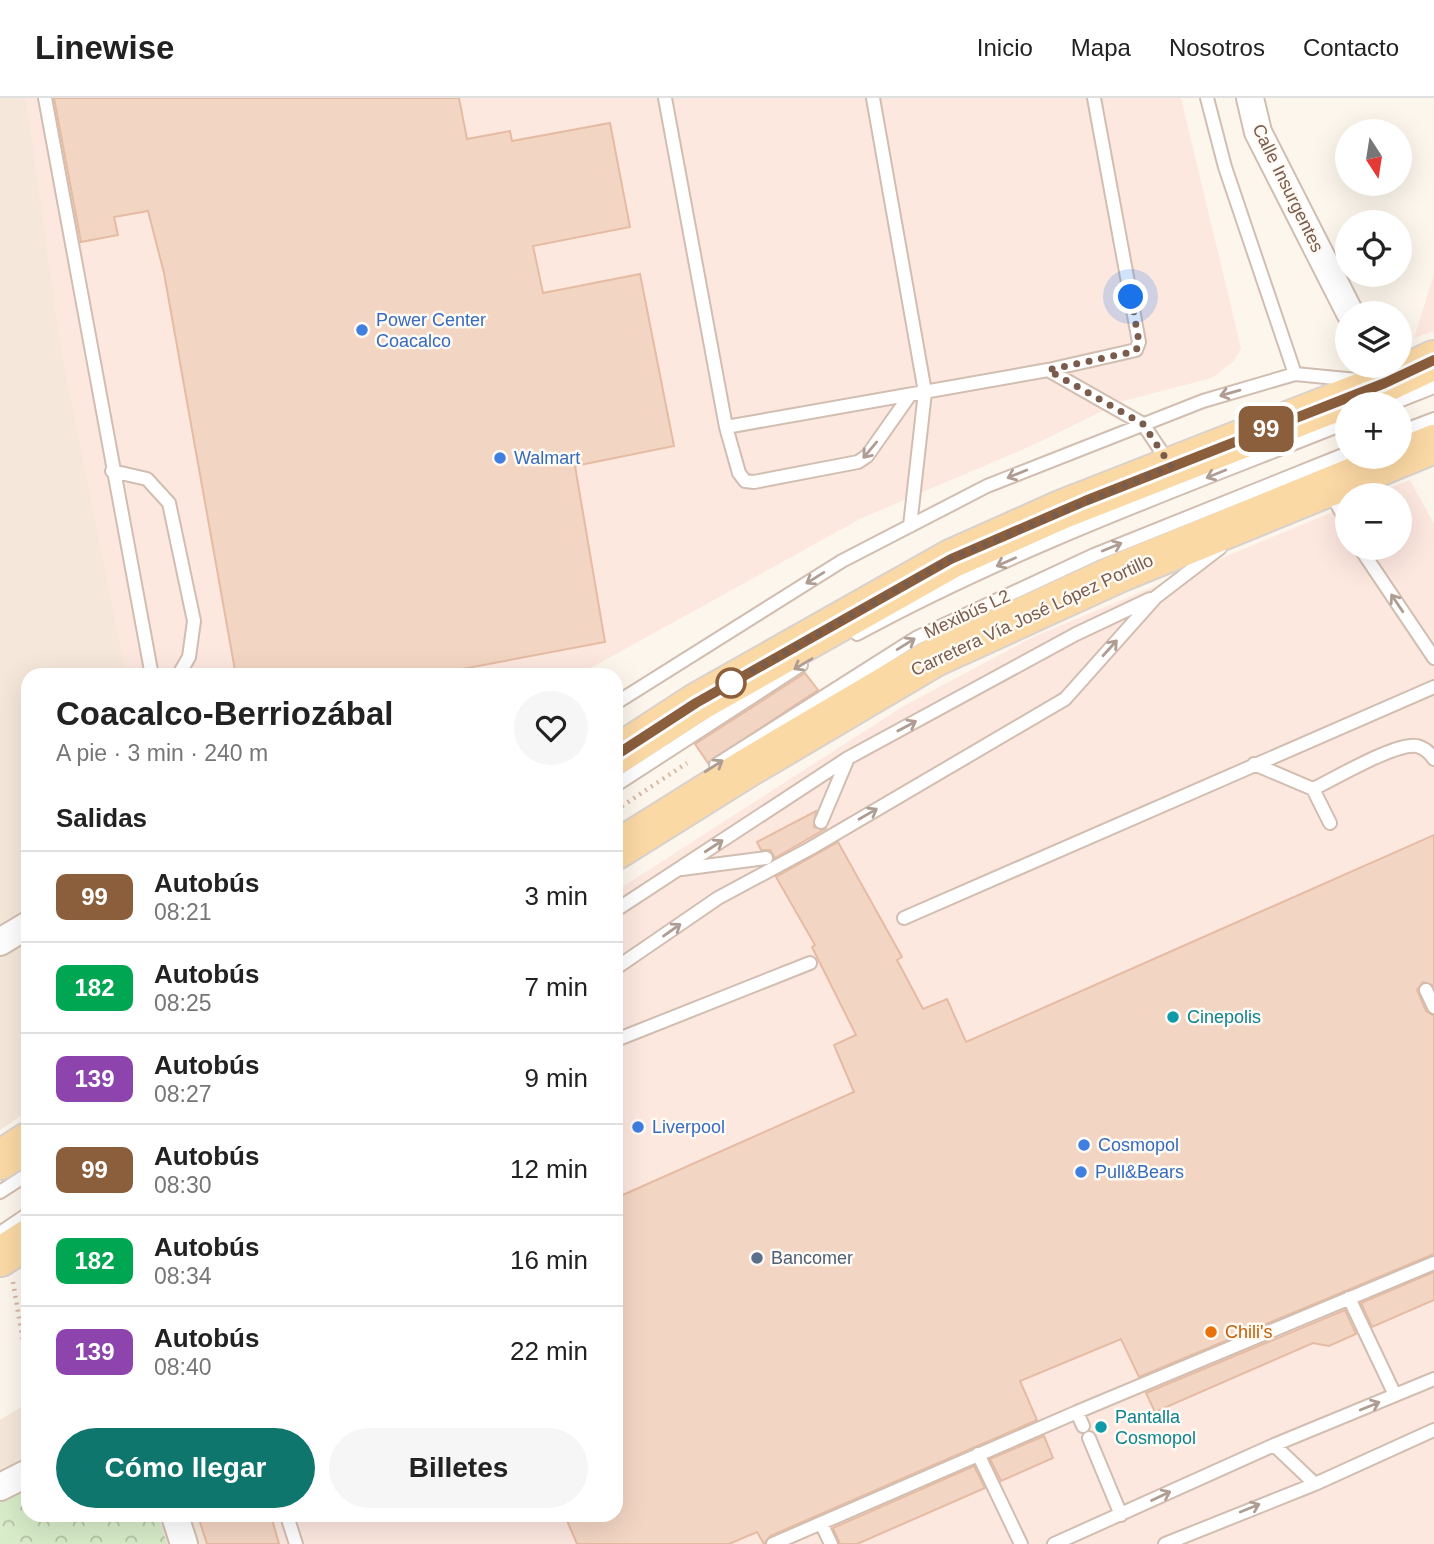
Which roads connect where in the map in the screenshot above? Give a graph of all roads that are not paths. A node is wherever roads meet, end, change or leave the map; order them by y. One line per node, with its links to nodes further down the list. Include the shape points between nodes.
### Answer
1 (45, 98): 23 (lane)
2 (665, 98): 17 (lane)
3 (873, 98): 13 (lane)
4 (1094, 98): 9 (lane, via 1139,342 1129,354)
5 (1206, 98): 10 (lane)
6 (1250, 98): 7 (street, Calle Insurgentes, via 1258,132)
7 (1344, 301)
8 (1434, 360): 11 (main road)
9 (1048, 370): 13 (lane); 16 (lane)
10 (1295, 374): 11 (lane); 16 (lane, one-way to 16)
11 (1384, 384): 12 (lane); 22 (main road)
12 (1434, 387)
13 (926, 393): 14 (lane); 27 (lane)
14 (911, 395): 17 (lane); 17 (lane, one-way to 17, via 867,456 845,467 745,481)
15 (1434, 419): 19 (lane)
16 (1143, 424): 22 (lane); 27 (lane, one-way to 27, via 987,486)
17 (726, 427)
18 (1335, 427): 30 (lane, Mexibús L2, one-way to 30, via 1076,530 908,606)
19 (1412, 427)
20 (1434, 444): 24 (main road, Carretera Vía José López Portillo)
21 (1335, 458): 41 (lane, Mexibús L2, one-way to 21, via 916,638 1094,555)
22 (1171, 466): 37 (main road, via 951,559 732,682)
23 (112, 471): 33 (lane); 34 (lane, via 147,479 169,503 194,621 190,657)
24 (1328, 488): 25 (lane); 26 (main road, Carretera Vía José López Portillo)
25 (1335, 501)
26 (1266, 513): 29 (lane); 46 (main road, Carretera Vía José López Portillo, via 1121,572 935,657)
27 (910, 526): 36 (lane, one-way to 36, via 842,561)
28 (1368, 560): 32 (lane, one-way to 28)
29 (1156, 597): 38 (lane, one-way to 29, via 1064,641); 53 (lane, one-way to 29, via 718,898 1065,699)
30 (850, 638)
31 (815, 657): 42 (lane, one-way to 42)
32 (1434, 659)
33 (150, 668)
34 (183, 668)
35 (1434, 687): 40 (lane)
36 (623, 700)
37 (623, 751)
38 (848, 758): 44 (lane); 48 (lane, one-way to 38)
39 (1434, 759): 43 (lane, via 1415,746 1397,749)
40 (1254, 764): 43 (lane); 50 (lane)
41 (706, 772)
42 (623, 780)
43 (1313, 789): 45 (lane)
44 (821, 822)
45 (1330, 823)
46 (623, 846)
47 (765, 858): 48 (lane)
48 (678, 870): 49 (lane)
49 (623, 905)
50 (904, 918)
51 (21, 929): 52 (street)
52 (0, 942)
53 (623, 963)
54 (810, 963): 57 (lane)
55 (1426, 990): 56 (lane)
56 (1434, 1007)
57 (623, 1037)
58 (21, 1146): 59 (main road)
59 (0, 1160)
60 (21, 1178): 61 (lane)
61 (0, 1192)
62 (21, 1219): 63 (lane)
63 (0, 1233)
64 (21, 1247): 66 (main road)
65 (1434, 1263): 67 (lane)
66 (6, 1266)
67 (1349, 1298): 69 (lane); 70 (lane)
68 (1434, 1379): 69 (lane)
69 (1395, 1395): 74 (lane, one-way to 69)
70 (1077, 1412): 71 (lane); 75 (lane)
71 (1083, 1426)
72 (1434, 1430): 77 (lane)
73 (1089, 1438): 79 (lane)
74 (1274, 1445): 77 (lane); 79 (lane, one-way to 74)
75 (978, 1454): 82 (lane); 87 (lane)
76 (21, 1476): 78 (street)
77 (1315, 1484): 89 (lane, one-way to 77)
78 (0, 1487)
79 (1121, 1515): 88 (lane)
80 (177, 1522): 83 (street)
81 (289, 1522): 84 (lane)
82 (821, 1523): 85 (lane); 86 (lane)
83 (184, 1544)
84 (296, 1544)
85 (773, 1544)
86 (831, 1544)
87 (1021, 1544)
88 (1054, 1544)
89 (1165, 1544)

